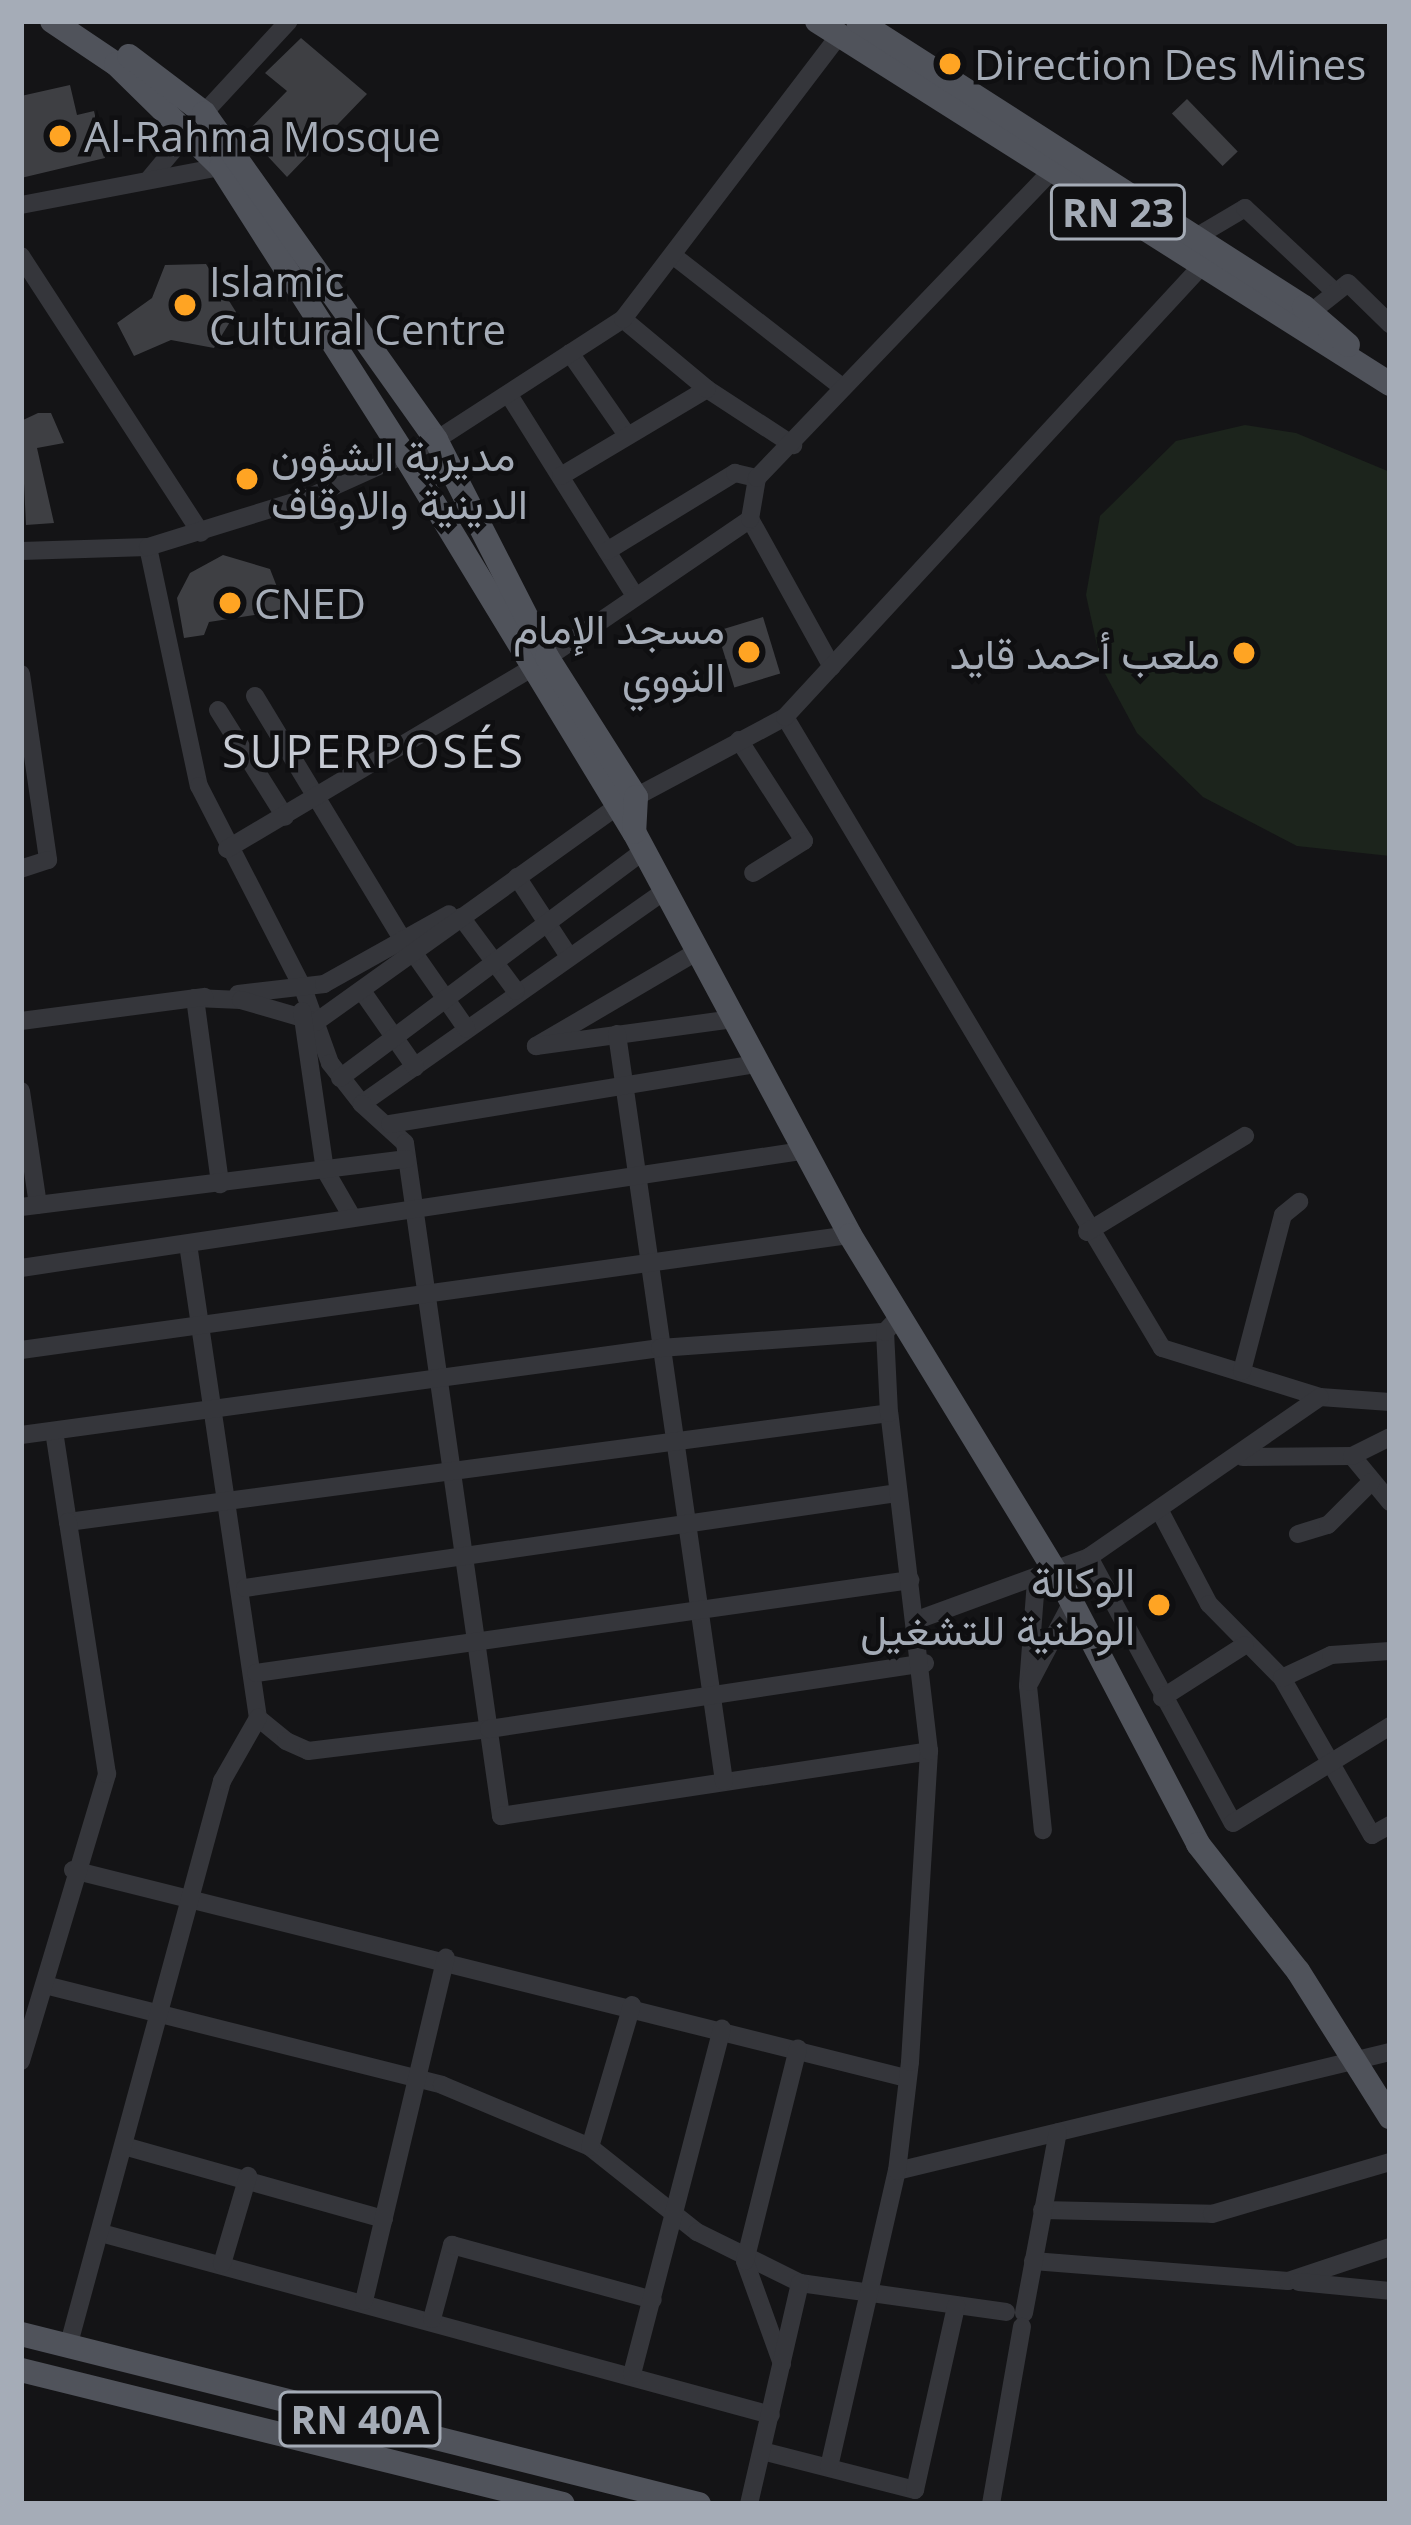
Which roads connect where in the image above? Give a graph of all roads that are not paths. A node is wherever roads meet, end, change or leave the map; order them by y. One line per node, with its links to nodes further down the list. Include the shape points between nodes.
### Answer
1 (52, 21): 5 (main road)
2 (76, 21): 5 (main road)
3 (290, 21): 5 (street)
4 (846, 26): 6 (main road, RN 23); 12 (street)
5 (197, 121): 7 (main road); 8 (street); 23 (main road)
6 (1061, 161): 10 (main road, RN 23); 19 (street)
7 (220, 167): 8 (street); 25 (main road)
8 (150, 178): 9 (street)
9 (21, 205)
10 (1204, 253): 13 (street, via 1245,208); 14 (main road, RN 23); 18 (main road, RN 23); 35 (street)
11 (21, 256): 29 (street)
12 (675, 257): 15 (street); 19 (street)
13 (1333, 290): 14 (street); 16 (street, via 1348,283)
14 (1310, 313): 18 (main road, RN 23)
15 (623, 319): 17 (street); 20 (street)
16 (1390, 324)
17 (570, 353): 21 (street); 22 (street)
18 (1390, 383)
19 (843, 388): 24 (street)
20 (707, 389): 22 (street); 24 (street)
21 (509, 395): 23 (street); 26 (street)
22 (627, 435): 26 (street)
23 (436, 440): 25 (street); 34 (main road)
24 (793, 445): 27 (street)
25 (407, 459): 29 (street); 34 (main road)
26 (561, 476): 32 (street)
27 (757, 478): 28 (street); 32 (street, via 735,473)
28 (750, 519): 33 (street); 35 (street)
29 (201, 532): 30 (street)
30 (148, 547): 31 (street); 45 (street, via 181,733)
31 (21, 551)
32 (607, 551): 33 (street)
33 (635, 596): 34 (street)
34 (538, 663): 41 (street); 42 (main road)
35 (832, 667): 39 (street)
36 (22, 686): 46 (street, via 48,860)
37 (255, 696): 41 (street)
38 (218, 710): 43 (street)
39 (785, 717): 40 (street); 84 (street, via 949,980)
40 (739, 740): 42 (street); 47 (street, via 804,841)
41 (314, 799): 43 (street); 52 (street)
42 (624, 803): 44 (main road); 48 (street)
43 (285, 817): 45 (street)
44 (638, 842): 49 (main road); 51 (street)
45 (227, 849): 56 (street)
46 (21, 869)
47 (753, 873)
48 (517, 877): 50 (street); 51 (street); 52 (street)
49 (666, 890): 53 (main road); 54 (street)
50 (461, 917): 52 (street); 55 (street)
51 (547, 924): 54 (street); 55 (street)
52 (408, 946): 56 (street); 57 (street); 60 (street)
53 (698, 951): 61 (main road); 65 (street, via 536,1046)
54 (568, 956): 58 (street)
55 (495, 962): 58 (street); 60 (street)
56 (303, 988): 59 (street); 62 (street)
57 (362, 991): 62 (street); 66 (street)
58 (516, 991): 64 (street)
59 (195, 998): 62 (street, via 241,1000); 63 (street); 79 (street)
60 (445, 999): 64 (street); 66 (street)
61 (733, 1019): 65 (street); 67 (main road)
62 (309, 1020): 69 (street); 77 (street)
63 (21, 1021)
64 (466, 1028): 68 (street)
65 (617, 1034): 70 (street)
66 (394, 1037): 68 (street); 69 (street)
67 (755, 1064): 70 (street); 75 (main road)
68 (415, 1067): 72 (street)
69 (340, 1078): 72 (street)
70 (622, 1090): 73 (street); 78 (street)
71 (21, 1091): 81 (street)
72 (362, 1104): 73 (street)
73 (390, 1124): 76 (street)
74 (1245, 1136): 84 (street)
75 (802, 1151): 78 (street); 85 (main road)
76 (407, 1159): 77 (street); 82 (street)
77 (325, 1170): 79 (street); 83 (street)
78 (635, 1178): 82 (street); 87 (street)
79 (220, 1184): 81 (street)
80 (1299, 1202): 94 (street, via 1283,1215)
81 (29, 1206)
82 (414, 1208): 83 (street); 89 (street)
83 (352, 1217): 86 (street)
84 (1087, 1232): 94 (street, via 1162,1348)
85 (850, 1235): 87 (street); 90 (main road)
86 (188, 1244): 88 (street); 91 (street)
87 (647, 1258): 89 (street); 92 (street)
88 (21, 1268)
89 (427, 1294): 91 (street); 95 (street)
90 (893, 1323): 92 (street); 99 (street); 117 (main road)
91 (201, 1325): 93 (street); 98 (street)
92 (660, 1348): 95 (street); 103 (street)
93 (21, 1351)
94 (1241, 1371): 96 (street)
95 (439, 1382): 98 (street); 106 (street)
96 (1320, 1397): 97 (street); 105 (street)
97 (1390, 1402)
98 (213, 1411): 100 (street); 109 (street)
99 (889, 1413): 103 (street); 108 (street)
100 (54, 1431): 101 (street); 112 (street)
101 (21, 1436)
102 (1390, 1437): 104 (street)
103 (674, 1441): 106 (street); 113 (street)
104 (1352, 1456): 105 (street); 107 (street)
105 (1243, 1457): 111 (street)
106 (452, 1469): 109 (street); 116 (street)
107 (1371, 1483): 110 (street); 114 (street, via 1328,1525)
108 (898, 1493): 113 (street); 118 (street)
109 (227, 1497): 112 (street); 119 (street)
110 (1390, 1502)
111 (1162, 1515): 115 (street); 124 (street, via 1209,1604)
112 (68, 1522): 142 (street, via 108,1753)
113 (686, 1526): 116 (street); 121 (street)
114 (1298, 1534)
115 (1089, 1557): 117 (street); 131 (street)
116 (464, 1558): 119 (street); 123 (street)
117 (1046, 1576): 120 (main road); 122 (street); 129 (street)
118 (910, 1580): 121 (street); 122 (street)
119 (245, 1588): 127 (street)
120 (1072, 1602): 129 (street); 138 (main road)
121 (699, 1609): 123 (street); 130 (street)
122 (917, 1620): 126 (street)
123 (476, 1643): 127 (street); 134 (street)
124 (1245, 1645): 128 (street); 131 (street)
125 (1390, 1652): 128 (street, via 1331,1655)
126 (925, 1664): 130 (street); 136 (street)
127 (256, 1673): 132 (street)
128 (1282, 1678): 137 (street)
129 (1028, 1686): 141 (street)
130 (712, 1695): 134 (street); 139 (street)
131 (1162, 1699): 135 (street)
132 (258, 1718): 134 (street, via 308,1751); 143 (street, via 222,1780)
133 (1390, 1726): 137 (street)
134 (489, 1729): 139 (street, via 501,1816)
135 (1190, 1748): 137 (street, via 1234,1823); 138 (street)
136 (929, 1751): 139 (street); 153 (street)
137 (1329, 1760): 140 (street, via 1372,1835)
138 (1156, 1766): 151 (main road, via 1198,1844)
139 (724, 1781)
140 (1390, 1825)
141 (1043, 1830)
142 (74, 1870): 143 (street); 145 (street)
143 (191, 1894): 144 (street); 147 (street)
144 (446, 1958): 146 (street); 154 (street)
145 (45, 1985): 147 (street); 152 (street)
146 (632, 2006): 148 (street); 158 (street)
147 (158, 2015): 154 (street); 157 (street)
148 (722, 2029): 149 (street); 163 (street)
149 (798, 2048): 153 (street); 167 (street)
150 (1390, 2051): 151 (street)
151 (1355, 2054): 155 (main road); 156 (street)
152 (21, 2061)
153 (902, 2077): 160 (street)
154 (420, 2078): 158 (street); 164 (street)
155 (1390, 2117)
156 (1058, 2132): 160 (street); 162 (street)
157 (124, 2146): 161 (street); 165 (street)
158 (590, 2147): 163 (street)
159 (1390, 2162): 162 (street, via 1212,2214)
160 (898, 2171): 173 (street)
161 (248, 2176): 164 (street); 169 (street)
162 (1042, 2210): 168 (street)
163 (677, 2212): 167 (street); 174 (street)
164 (384, 2219): 175 (street)
165 (101, 2233): 169 (street); 180 (street)
166 (1390, 2247): 170 (street)
167 (745, 2261): 171 (street); 181 (street)
168 (1034, 2261): 170 (street); 177 (street)
169 (222, 2264): 175 (street)
170 (1288, 2281): 172 (street)
171 (800, 2283): 173 (street); 181 (street)
172 (1390, 2290)
173 (868, 2298): 176 (street); 186 (street)
174 (653, 2300): 178 (street, via 452,2245); 183 (street)
175 (364, 2301): 178 (street)
176 (956, 2306): 177 (street); 186 (street, via 915,2489)
177 (1017, 2317): 190 (street)
178 (432, 2319): 183 (street)
179 (21, 2333): 180 (main road, RN 40A)
180 (68, 2347): 188 (main road, RN 40A)
181 (782, 2364): 184 (street)
182 (21, 2370): 187 (main road, RN 40A)
183 (632, 2374): 184 (street)
184 (771, 2415): 185 (street)
185 (762, 2451): 186 (street); 189 (street)
186 (829, 2467)
187 (563, 2504)
188 (699, 2504)
189 (749, 2504)
190 (992, 2504)

